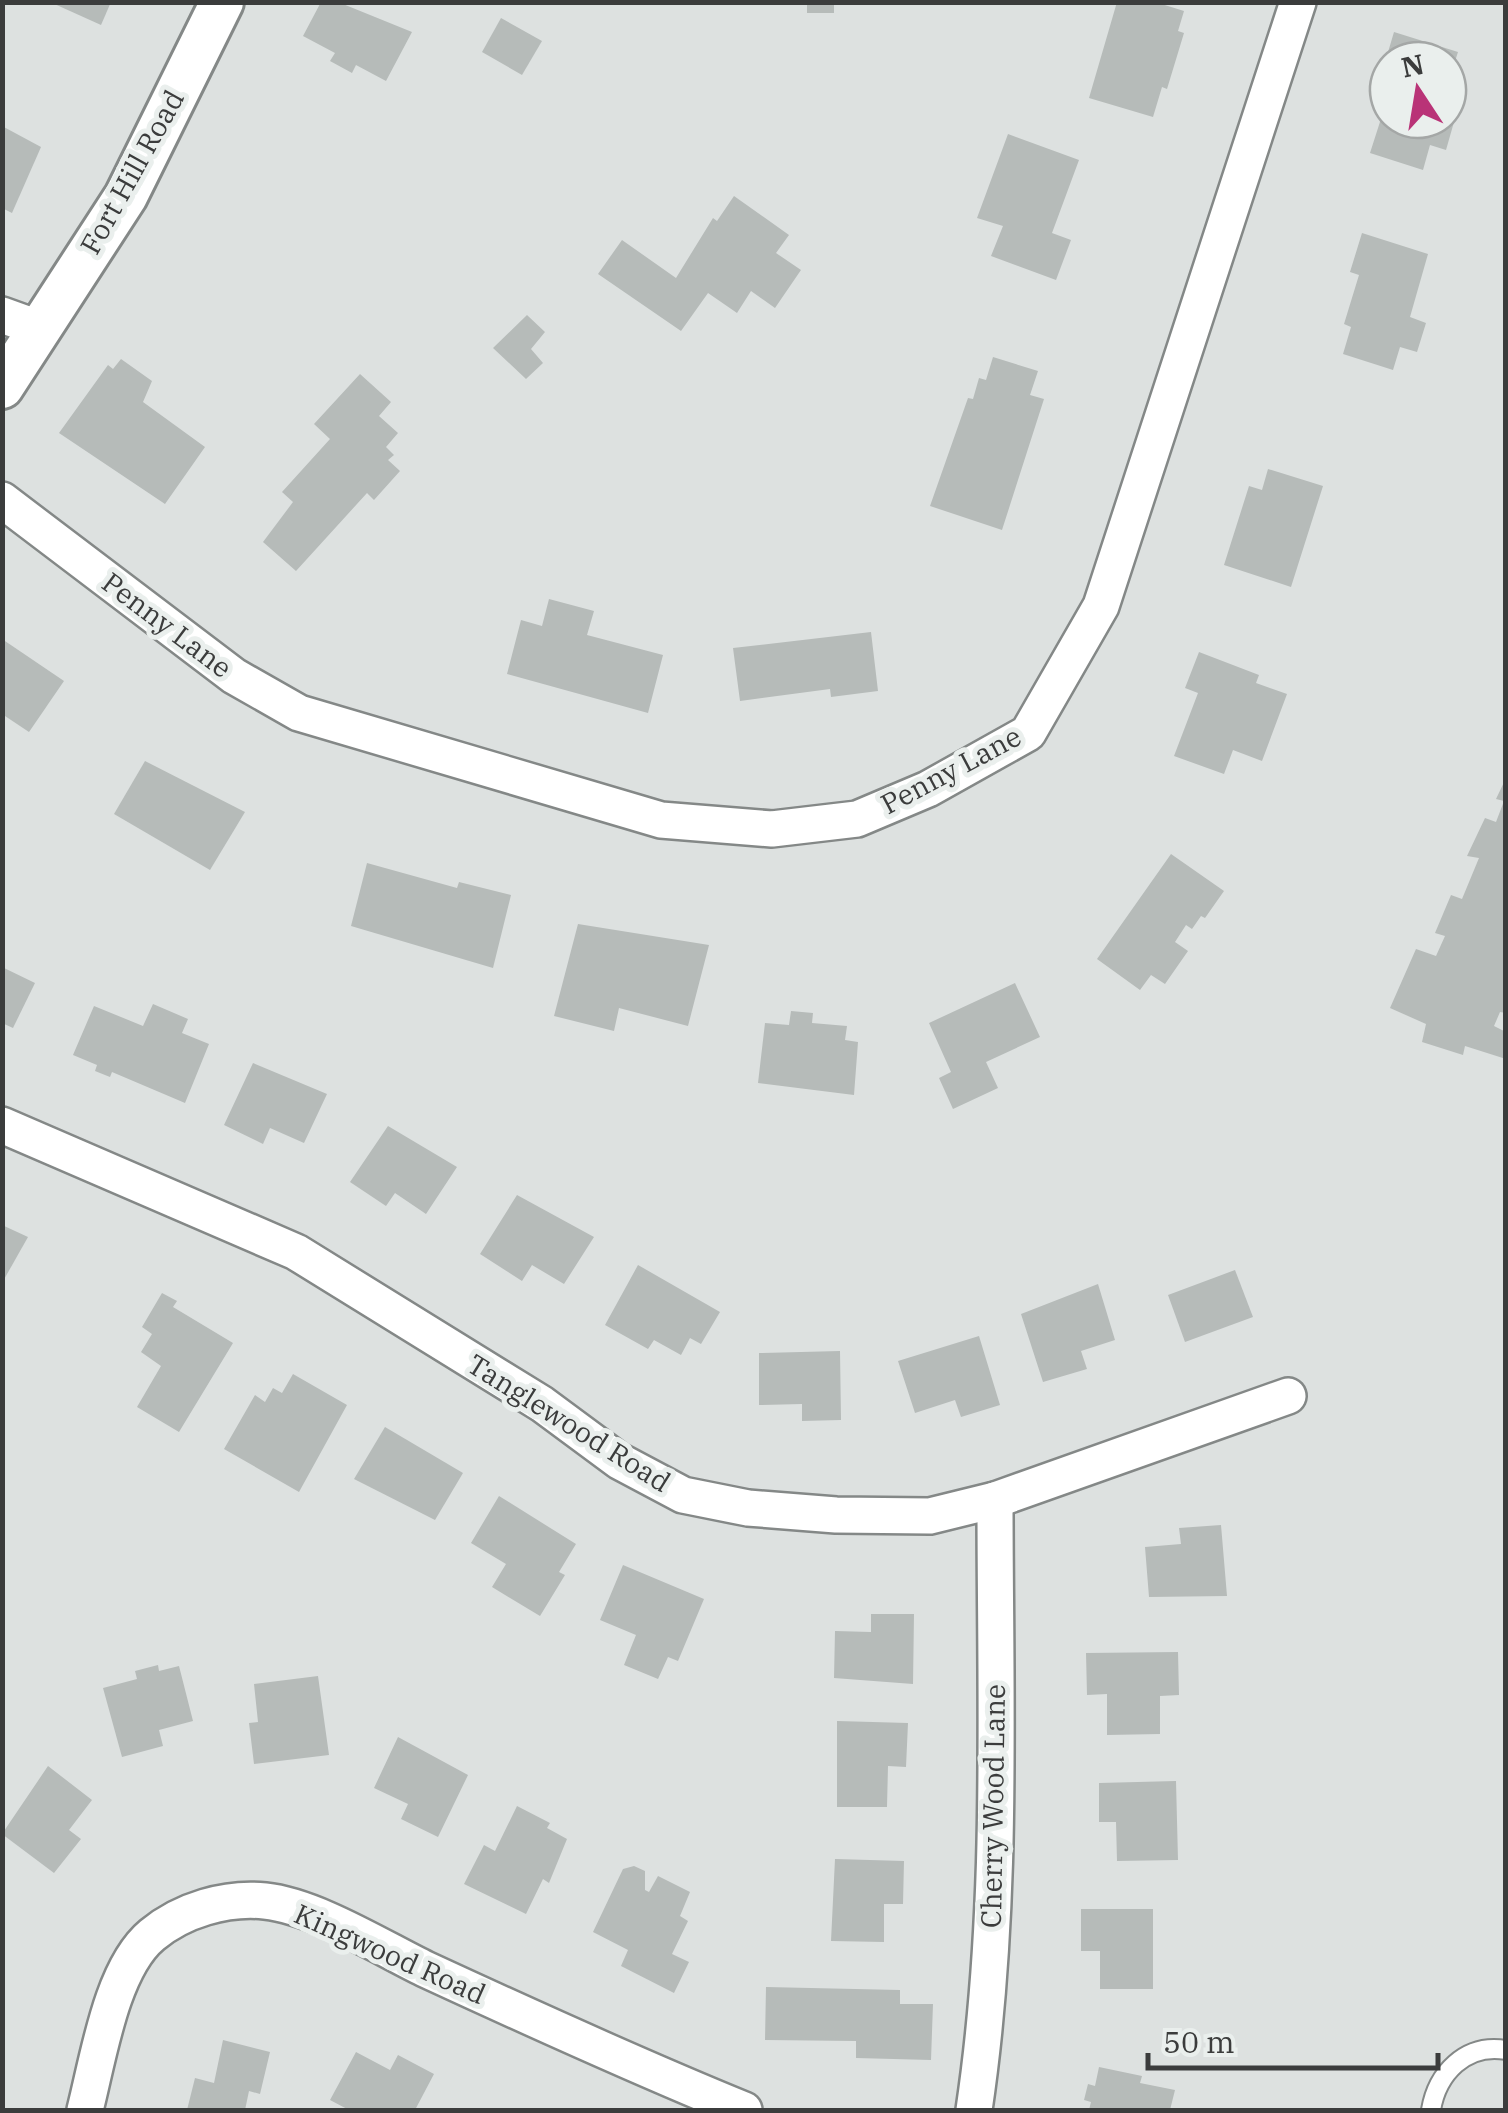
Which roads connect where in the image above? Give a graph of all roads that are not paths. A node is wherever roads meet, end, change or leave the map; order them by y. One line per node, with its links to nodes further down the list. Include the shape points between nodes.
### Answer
1 (222, 2): 3 (street, Fort Hill Road, via 126,196)
2 (1298, 2): 5 (street, Penny Lane, via 1101,606 1028,733 928,789 857,818 772,830 662,820 299,712 234,676)
3 (20, 321): 4 (street, Fort Hill Road)
4 (2, 387)
5 (2, 500)
6 (2, 1125): 8 (street, Tanglewood Road, via 296,1252 542,1404 619,1461 683,1495 836,1516 930,1516)
7 (1288, 1396): 8 (street, Tanglewood Road)
8 (995, 1500): 12 (street, Cherry Wood Lane, via 994,1868 986,2028)
9 (1506, 2050): 13 (lane, via 1457,2061 1443,2076)
10 (85, 2110): 11 (street, Kingwood Road, via 127,1969 150,1936 183,1916 232,1900 270,1901 321,1920 615,2058)
11 (744, 2110)
12 (974, 2110)
13 (1431, 2110)

